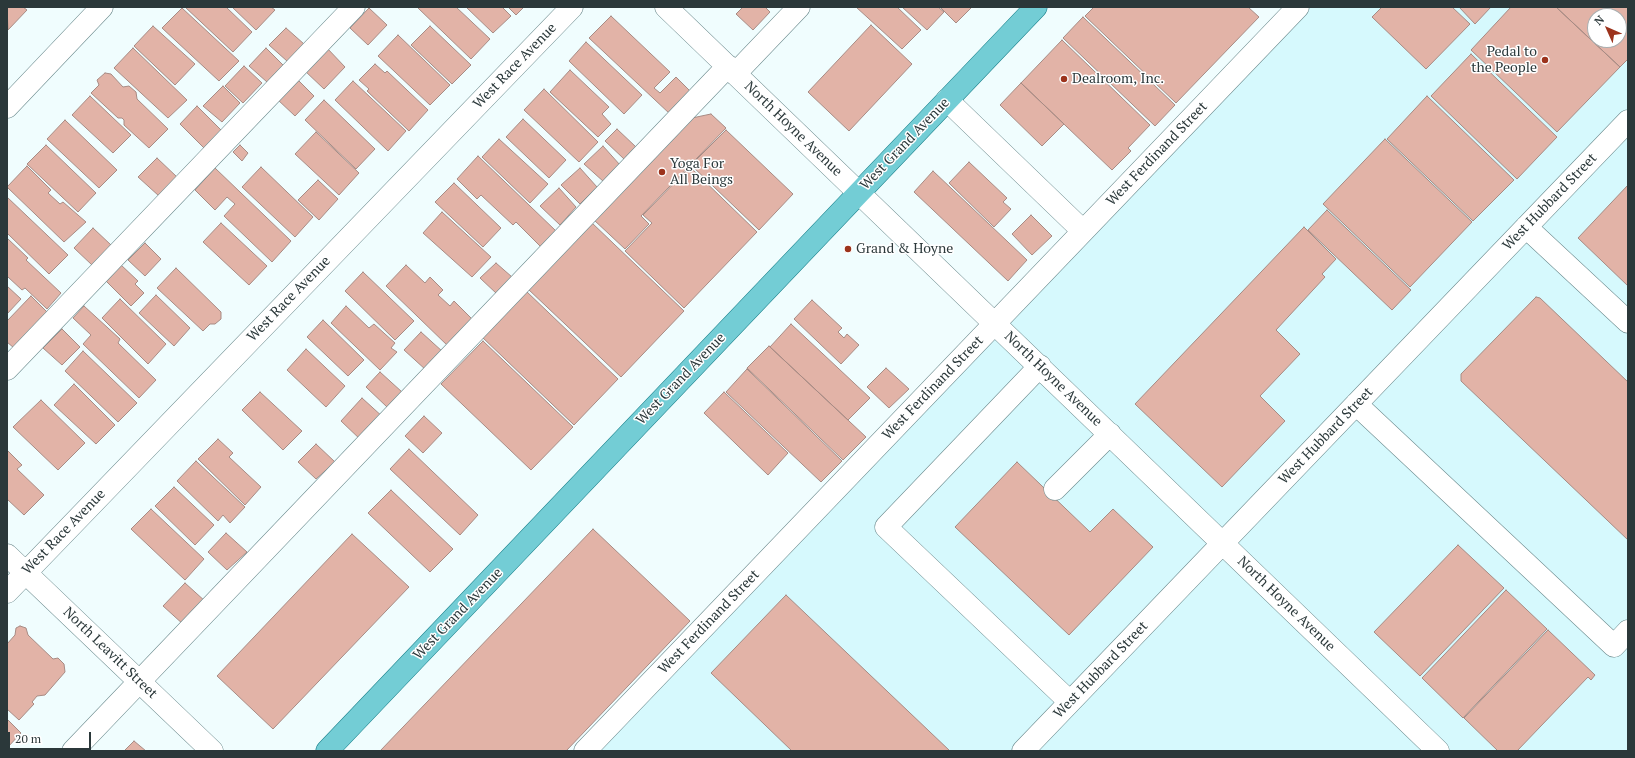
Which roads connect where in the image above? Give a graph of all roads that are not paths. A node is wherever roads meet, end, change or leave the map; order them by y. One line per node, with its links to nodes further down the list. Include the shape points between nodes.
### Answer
1 (102, 7): 10 (street)
2 (354, 7): 18 (street)
3 (572, 7): 24 (street, West Race Avenue)
4 (666, 7): 8 (street, North Hoyne Avenue)
5 (798, 7): 8 (street)
6 (1036, 7): 9 (main road, West Grand Avenue)
7 (1298, 7): 14 (street, West Ferdinand Street)
8 (731, 70): 12 (street, North Hoyne Avenue); 27 (street)
9 (947, 100): 12 (main road, West Grand Avenue); 14 (street)
10 (7, 106)
11 (1628, 121): 13 (street, West Hubbard Street)
12 (859, 192): 16 (street, North Hoyne Avenue); 31 (main road, West Grand Avenue)
13 (1526, 227): 15 (street); 19 (street, West Hubbard Street)
14 (1084, 231): 16 (street, West Ferdinand Street)
15 (1628, 322)
16 (995, 323): 17 (street, North Hoyne Avenue); 32 (street, West Ferdinand Street)
17 (1040, 366): 20 (street, North Hoyne Avenue); 28 (street, via 886,528)
18 (7, 369)
19 (1356, 404): 22 (street, West Hubbard Street); 26 (street, via 1614,646)
20 (1110, 434): 21 (street); 22 (street, North Hoyne Avenue)
21 (1055, 490)
22 (1223, 543): 28 (street, West Hubbard Street); 34 (street, North Hoyne Avenue)
23 (7, 554): 24 (street, North Leavitt Street)
24 (26, 573): 25 (street, West Race Avenue); 27 (street, North Leavitt Street)
25 (7, 592)
26 (1628, 631)
27 (140, 681): 29 (street); 30 (street, North Leavitt Street)
28 (1070, 702): 33 (street, West Hubbard Street)
29 (73, 751)
30 (212, 751)
31 (327, 751)
32 (585, 751)
33 (1023, 751)
34 (1438, 751)

